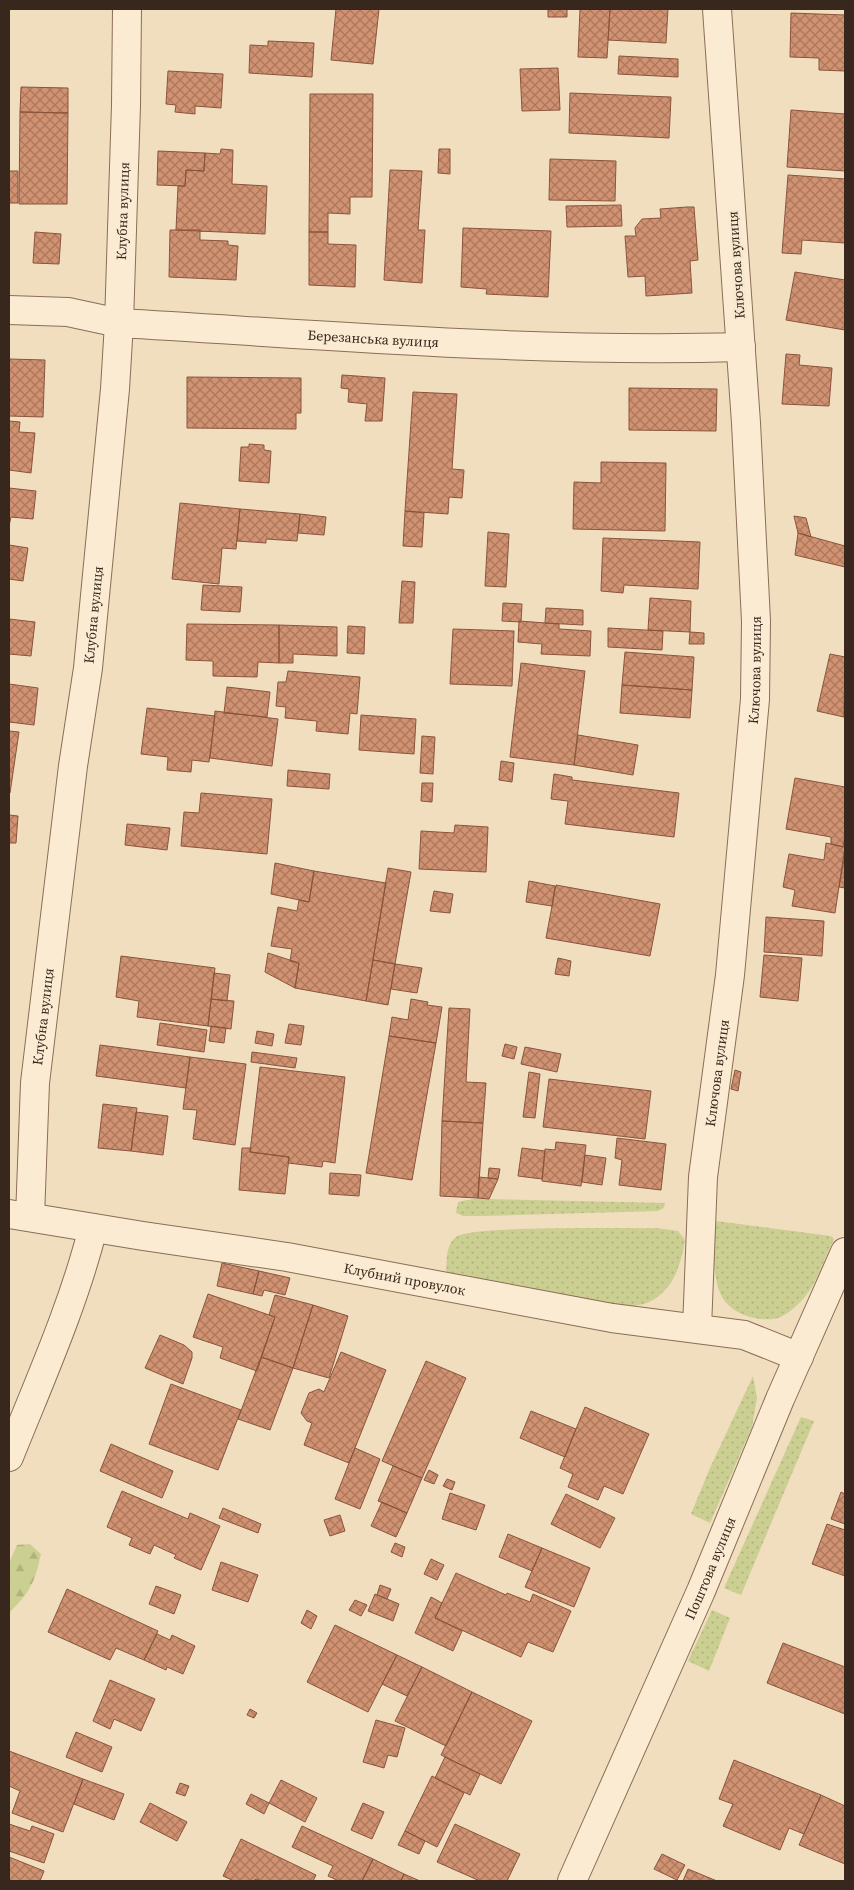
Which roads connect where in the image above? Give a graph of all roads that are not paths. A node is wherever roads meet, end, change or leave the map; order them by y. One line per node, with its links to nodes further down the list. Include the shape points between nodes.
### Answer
1 (127, 9): 4 (street, Клубна вулиця)
2 (717, 9): 5 (street, Ключова вулиця)
3 (9, 310): 4 (street, Березанська вулиця, via 68,312)
4 (120, 323): 5 (street, Березанська вулиця, via 467,344 677,349); 6 (street, Клубна вулиця, via 89,659 73,766)
5 (741, 347): 9 (street, Ключова вулиця, via 756,621 755,699 730,975 703,1177)
6 (20, 1216): 7 (street, Клубний провулок)
7 (92, 1228): 9 (street, Клубний провулок, via 287,1257 612,1318); 11 (street, via 85,1260 66,1313)
8 (845, 1252): 10 (street, Поштова вулиця)
9 (698, 1328): 10 (street, Клубний провулок, via 744,1335)
10 (798, 1357): 12 (street, Поштова вулиця, via 701,1591)
11 (9, 1457)
12 (572, 1881)

